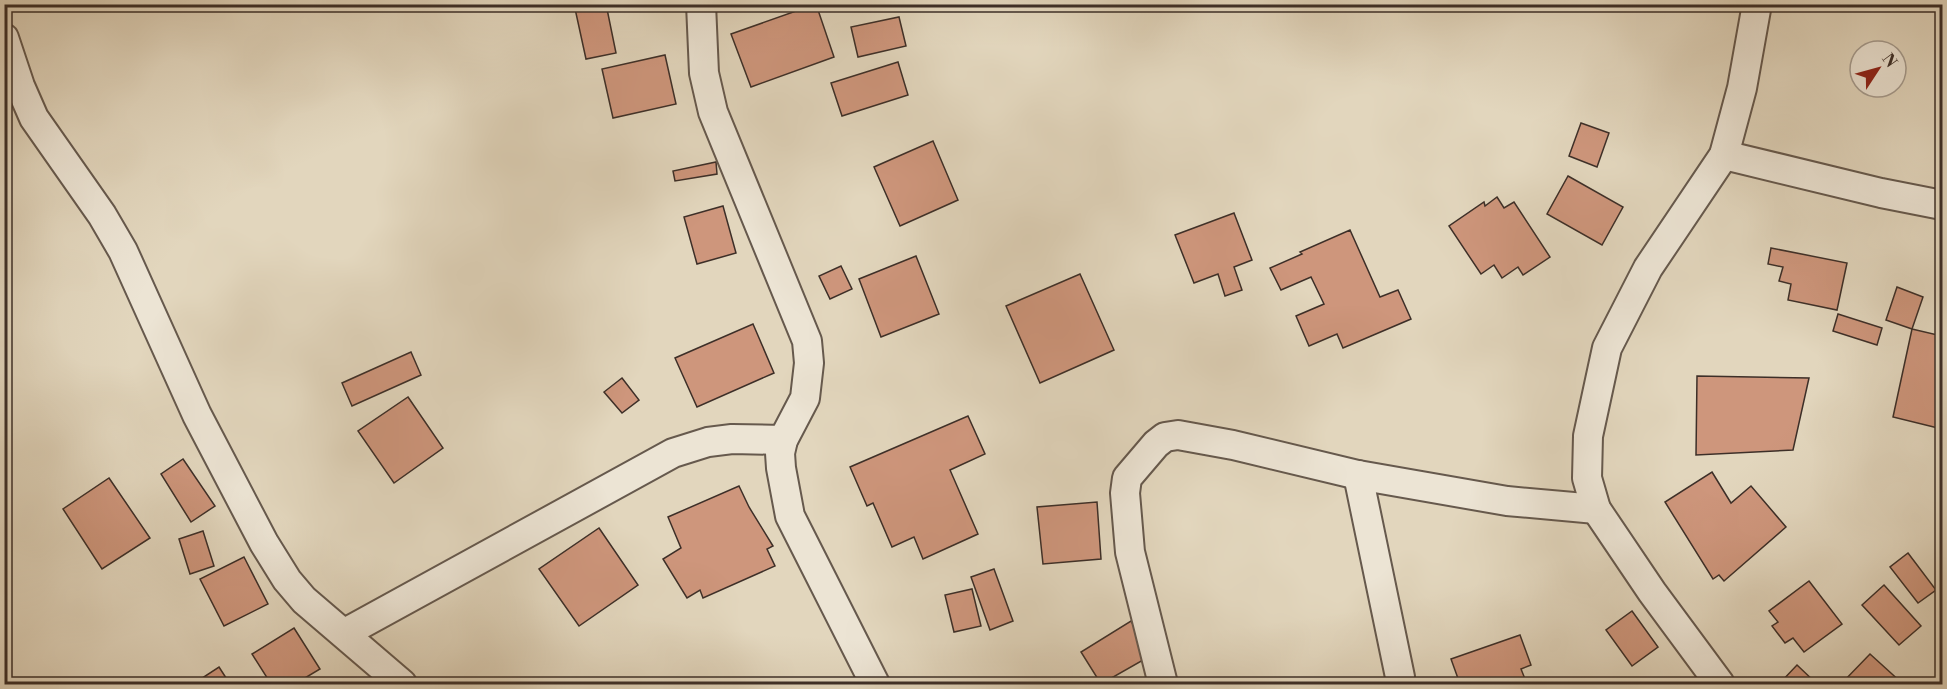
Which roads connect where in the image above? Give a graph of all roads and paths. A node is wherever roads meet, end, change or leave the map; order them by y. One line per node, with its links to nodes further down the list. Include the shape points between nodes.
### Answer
1 (701, 4): 6 (street, via 704,73 713,112 807,341 805,398)
2 (1757, 4): 4 (street, via 1742,88)
3 (4, 38): 9 (street, via 34,118 123,251 197,415 264,543 295,590)
4 (1724, 155): 5 (street); 8 (street, via 1648,268 1606,348 1588,436 1587,478)
5 (1942, 205)
6 (783, 440): 9 (street, via 732,439 673,453); 11 (street, via 781,468 790,516)
7 (1358, 476): 8 (street, via 1507,501); 12 (street, via 1178,435 1164,437 1156,444 1127,478 1125,492 1130,552); 13 (street)
8 (1596, 509): 14 (street)
9 (345, 633): 10 (street)
10 (402, 684)
11 (875, 684)
12 (1163, 684)
13 (1399, 684)
14 (1720, 684)

